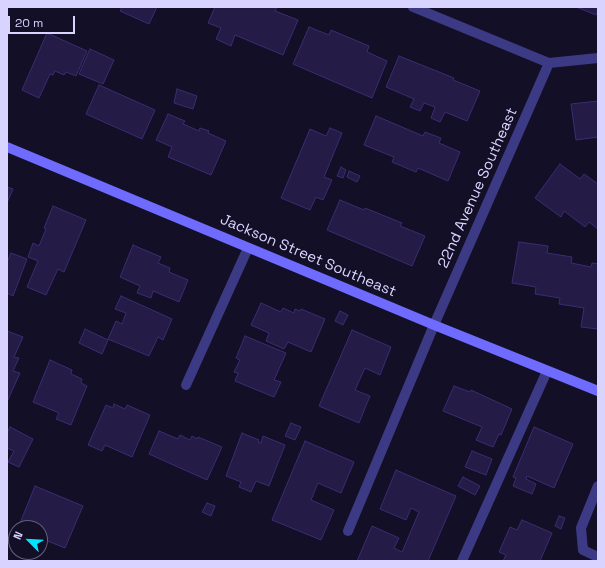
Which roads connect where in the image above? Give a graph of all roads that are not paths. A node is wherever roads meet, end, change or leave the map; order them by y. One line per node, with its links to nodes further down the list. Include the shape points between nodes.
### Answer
1 (413, 7): 3 (street)
2 (598, 58): 3 (street)
3 (549, 63): 6 (street, 22nd Avenue Southeast)
4 (7, 146): 5 (street, Jackson Street Southeast)
5 (248, 248): 6 (street, Jackson Street Southeast); 8 (street)
6 (434, 325): 7 (street, Jackson Street Southeast); 11 (street, 22nd Avenue Southeast)
7 (547, 370): 9 (street, Jackson Street Southeast); 13 (street)
8 (186, 385)
9 (598, 390)
10 (598, 486): 12 (street, via 581,528 583,550)
11 (348, 532)
12 (598, 557)
13 (462, 561)

